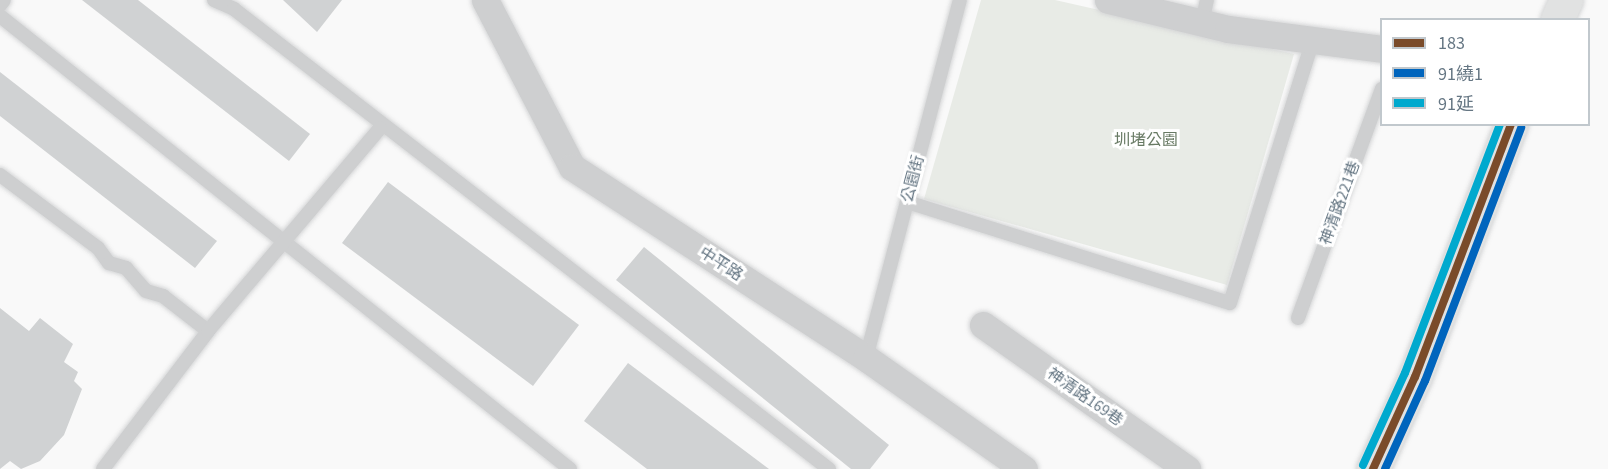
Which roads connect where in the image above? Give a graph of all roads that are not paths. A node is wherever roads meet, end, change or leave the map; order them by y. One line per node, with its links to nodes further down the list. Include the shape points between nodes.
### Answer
1 (4, 0): 7 (lane)
2 (214, 0): 15 (lane, via 234,9)
3 (485, 0): 22 (street, 中平路, via 572,167)
4 (960, 0): 17 (lane, 公園街)
5 (1107, 0): 8 (street)
6 (1566, 0): 10 (street)
7 (0, 5)
8 (1205, 11): 11 (street)
9 (0, 16): 18 (lane)
10 (1558, 18)
11 (1313, 40): 12 (street); 17 (lane, via 1230,303)
12 (1380, 50)
13 (1380, 93): 19 (lane, 神清路221巷)
14 (1509, 126): 28 (street, via 1415,376)
15 (380, 128): 18 (lane); 25 (lane)
16 (0, 175): 21 (lane, via 98,248 109,263 126,268 146,291 163,296)
17 (907, 202): 22 (lane, 公園街)
18 (284, 241): 21 (lane); 24 (lane)
19 (1298, 318)
20 (983, 325): 27 (street, 神清路169巷)
21 (208, 332): 23 (lane)
22 (866, 358): 26 (street, 中平路)
23 (103, 469)
24 (570, 469)
25 (829, 469)
26 (1024, 469)
27 (1186, 469)
28 (1373, 469)

